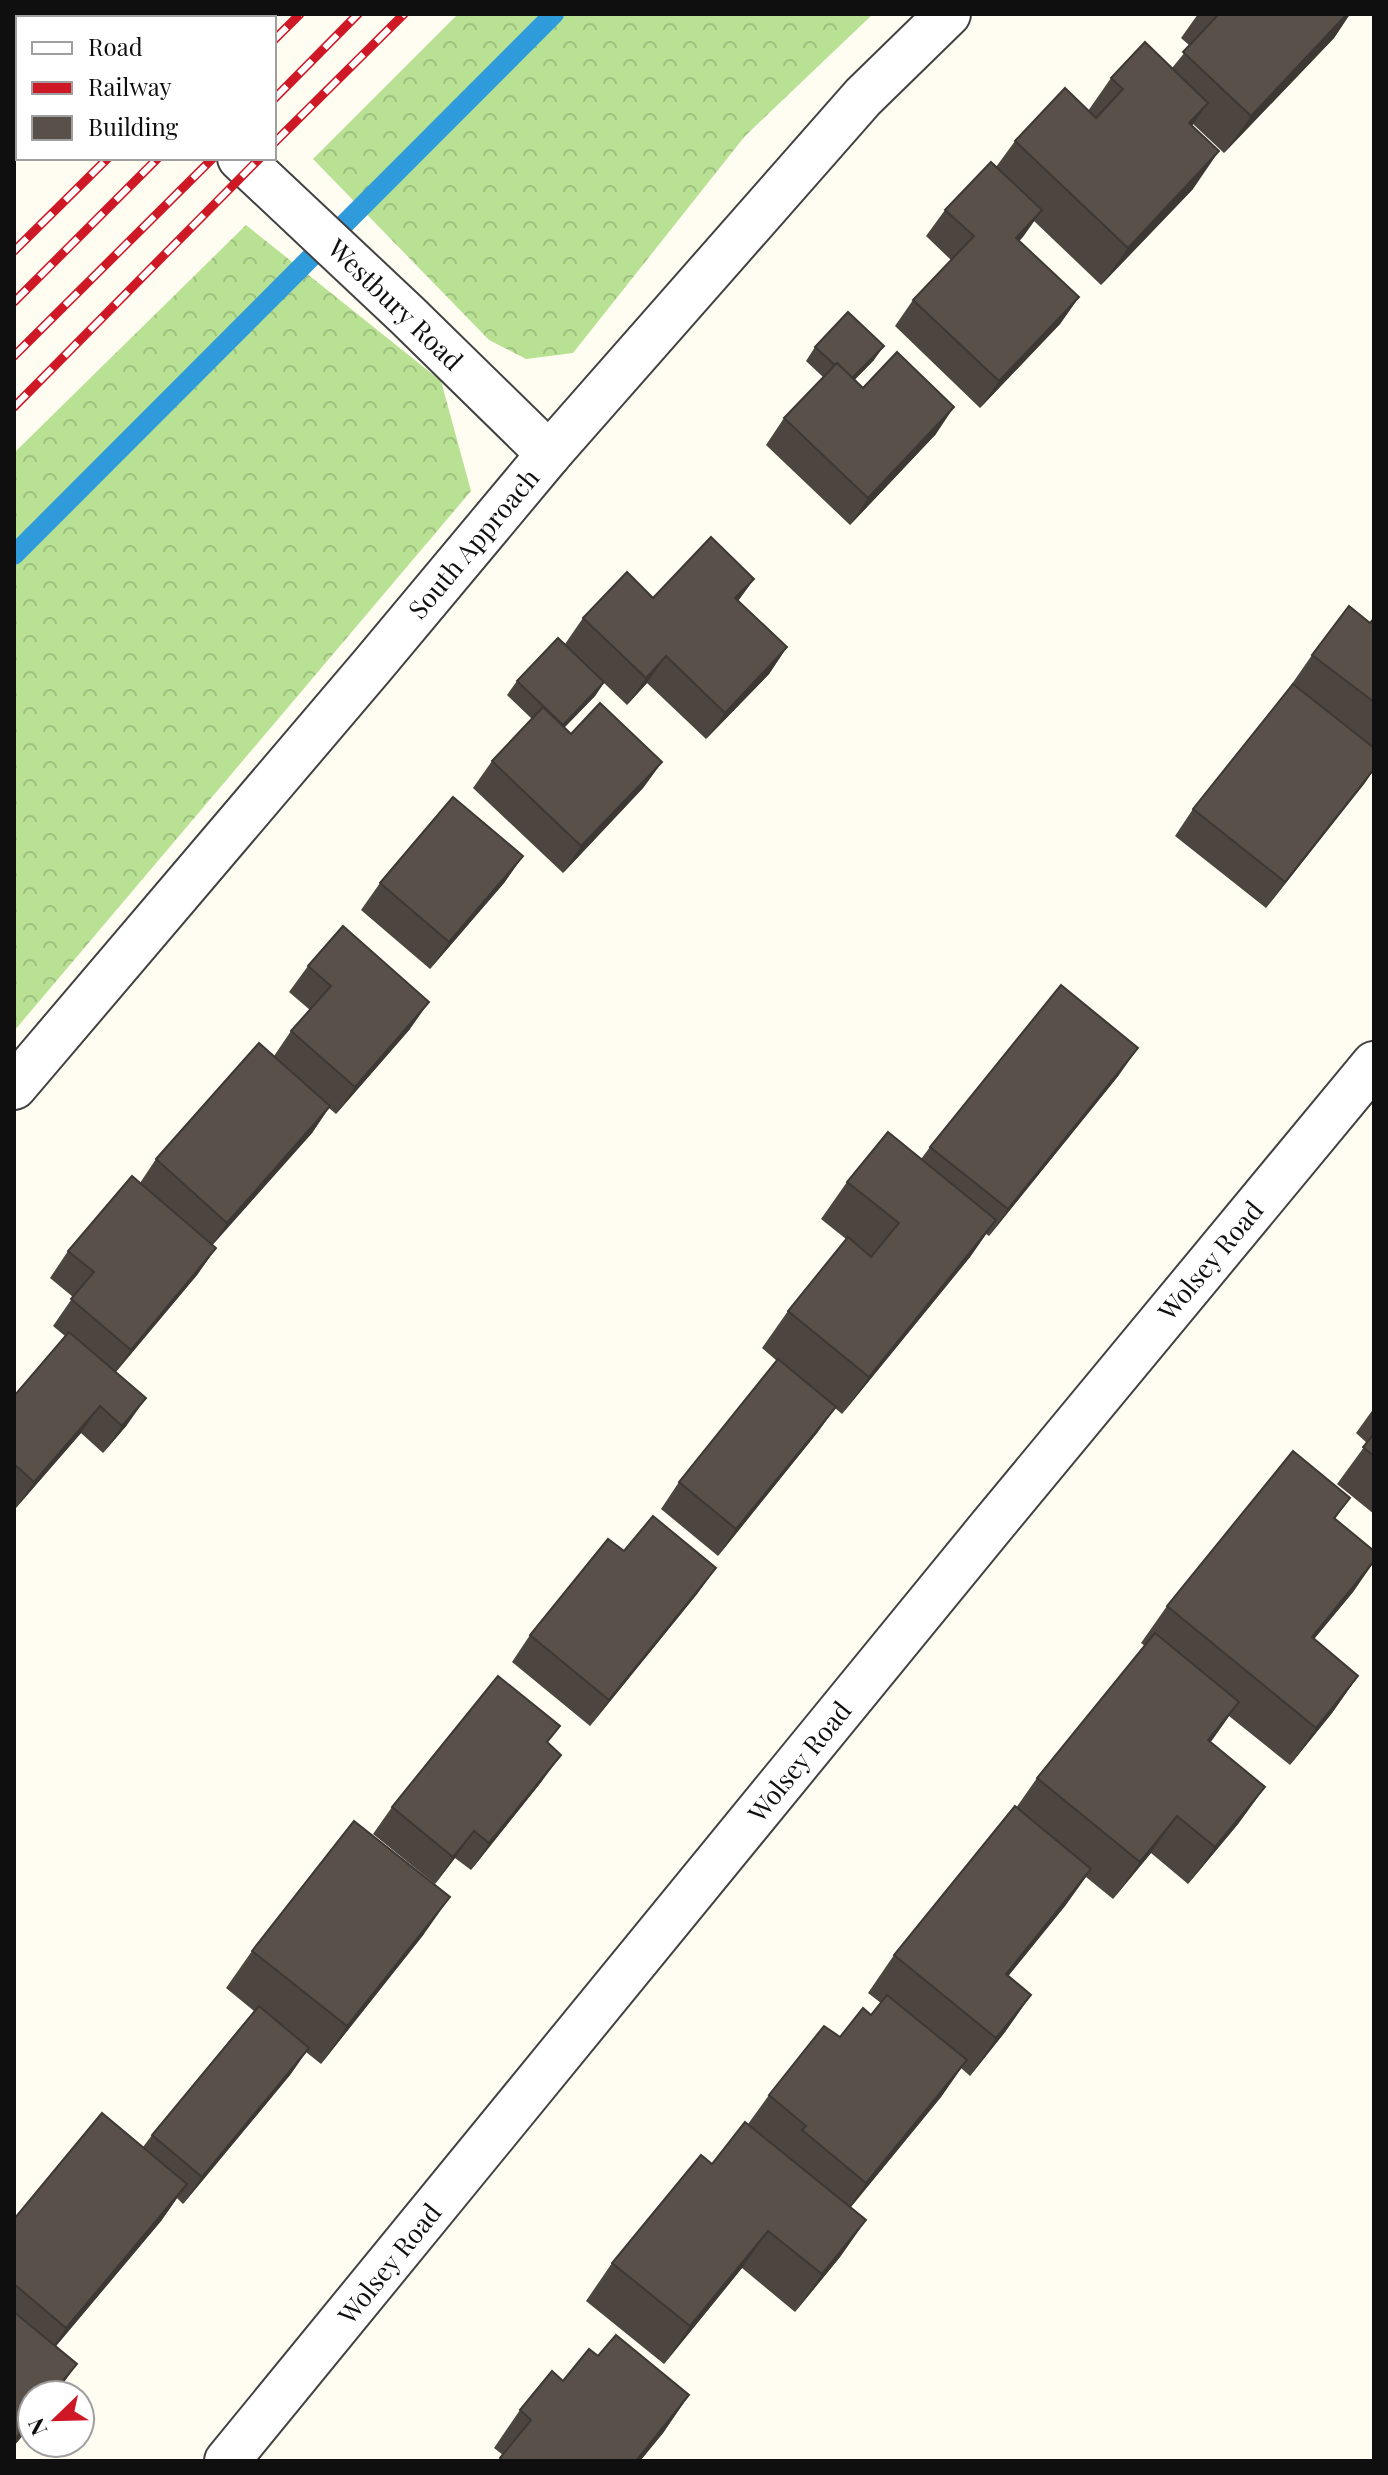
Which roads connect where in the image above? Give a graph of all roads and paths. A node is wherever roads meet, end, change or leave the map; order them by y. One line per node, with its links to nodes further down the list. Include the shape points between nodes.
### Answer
1 (948, 14): 3 (street, South Approach, via 863,97)
2 (242, 160): 3 (street, Westbury Road)
3 (549, 454): 5 (street, South Approach)
4 (1374, 1064): 6 (street, Wolsey Road)
5 (14, 1087)
6 (227, 2461)

